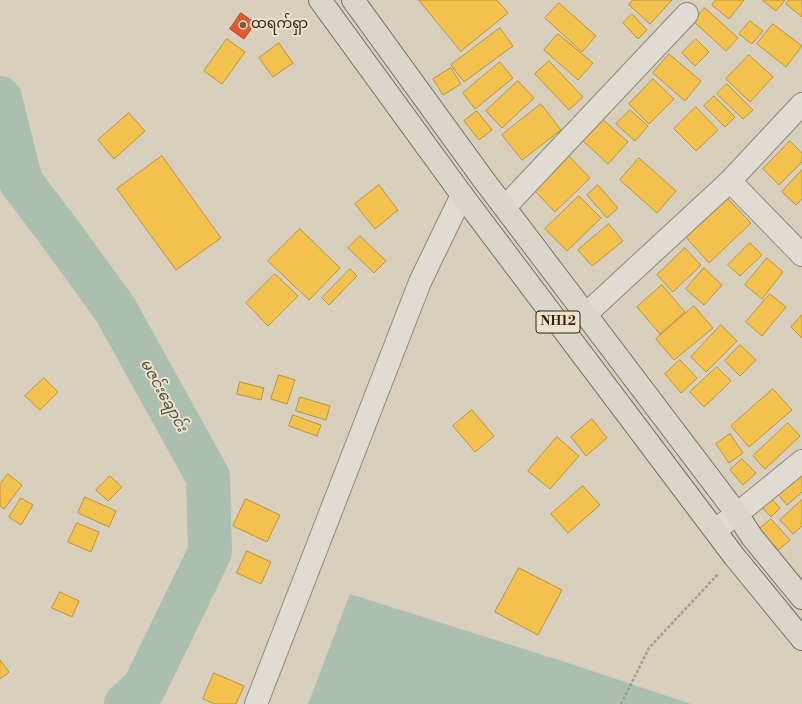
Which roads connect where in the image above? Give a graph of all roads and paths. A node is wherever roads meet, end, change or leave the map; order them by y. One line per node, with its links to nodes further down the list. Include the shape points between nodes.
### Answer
1 (320, 0): 6 (highway, NH12)
2 (353, 0): 7 (highway, NH12)
3 (687, 14): 7 (street)
4 (802, 104): 5 (street)
5 (730, 181): 8 (street); 9 (street)
6 (462, 195): 12 (highway, NH12); 16 (street, via 420,282)
7 (505, 207): 9 (highway, NH12)
8 (802, 255)
9 (585, 314): 11 (highway, NH12)
10 (802, 461): 11 (street)
11 (737, 514): 12 (street); 14 (highway, NH12, via 752,537)
12 (716, 530): 13 (highway, NH12)
13 (734, 556): 15 (highway, NH12); 17 (path, via 650,648)
14 (802, 598)
15 (802, 639)
16 (256, 704)
17 (621, 704)

